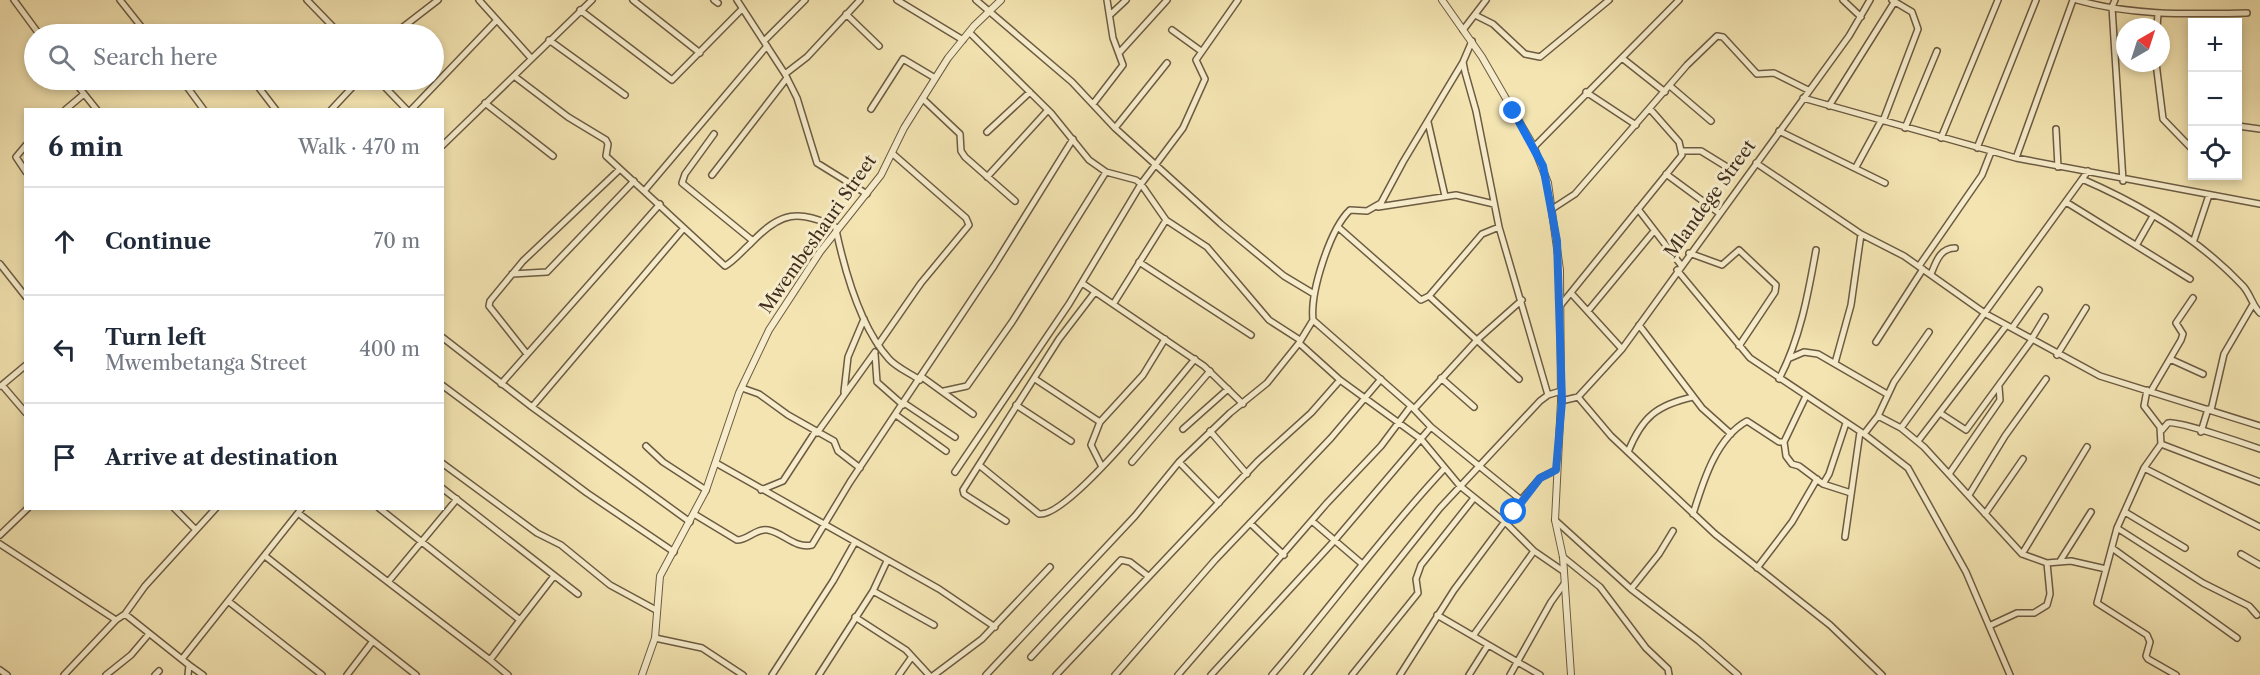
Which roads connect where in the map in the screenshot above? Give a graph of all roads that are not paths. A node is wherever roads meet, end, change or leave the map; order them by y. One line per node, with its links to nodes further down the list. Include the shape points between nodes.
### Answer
1 (14, 0): 45 (street)
2 (120, 0): 46 (street)
3 (307, 0): 47 (street)
4 (438, 0): 48 (street)
5 (479, 0): 44 (street)
6 (592, 0): 31 (street)
7 (633, 0): 59 (street)
8 (737, 0): 30 (street)
9 (805, 0): 55 (street)
10 (860, 0): 34 (street)
11 (897, 0): 53 (street)
12 (976, 0): 32 (street)
13 (1001, 0): 32 (street, Mwembeshauri Street)
14 (1107, 0): 37 (street)
15 (1126, 0): 37 (street)
16 (1167, 0): 60 (street)
17 (1238, 0): 57 (street)
18 (1442, 0): 50 (street)
19 (1486, 0): 38 (street)
20 (1609, 0): 38 (street, via 1540,57 1525,54 1492,24)
21 (1679, 0): 62 (street)
22 (1843, 0): 40 (street)
23 (1870, 0): 40 (street, Mlandege Street)
24 (1998, 0): 110 (street)
25 (2036, 0): 116 (street)
26 (2079, 0): 29 (street); 121 (street)
27 (2115, 0): 29 (street)
28 (1894, 1): 87 (street); 99 (street, via 1912,12 1918,29)
29 (2112, 7): 35 (street); 136 (street)
30 (742, 9): 55 (street); 59 (street)
31 (580, 10): 52 (street); 59 (street, via 670,80)
32 (988, 10): 51 (street, Mwembeshauri Street); 86 (street)
33 (2247, 13): 36 (street)
34 (846, 14): 56 (street); 68 (street)
35 (2158, 14): 39 (street); 41 (street)
36 (2236, 14): 39 (street); 43 (street)
37 (1110, 15): 60 (street)
38 (1475, 15): 50 (street)
39 (2194, 15): 42 (street)
40 (1861, 17): 77 (street, Mlandege Street)
41 (2158, 18)
42 (2194, 18)
43 (2236, 18)
44 (497, 20): 61 (street); 66 (street)
45 (32, 24)
46 (139, 24)
47 (330, 24)
48 (407, 24)
49 (1172, 30): 57 (street)
50 (1463, 30): 54 (street)
51 (969, 33): 53 (street, Mwembeshauri Street); 78 (street)
52 (549, 40): 61 (street); 82 (street)
53 (963, 40): 69 (street, Mwembeshauri Street)
54 (1472, 41): 63 (street); 115 (street)
55 (766, 44): 68 (street); 139 (street)
56 (879, 46)
57 (1201, 51): 123 (street, via 1196,63 1205,75 1204,85 1183,128)
58 (1937, 51): 104 (street)
59 (700, 53)
60 (1119, 53): 86 (street, via 1122,68)
61 (531, 58): 67 (street)
62 (1622, 58): 79 (street); 80 (street)
63 (1463, 62): 100 (street); 146 (street)
64 (1167, 63): 103 (street)
65 (2157, 72): 113 (street, via 2163,119)
66 (444, 74)
67 (514, 76): 85 (street); 128 (street, via 606,140 606,156)
68 (786, 76): 132 (street); 140 (street, via 817,163)
69 (935, 78): 84 (street, Mwembeshauri Street); 95 (street, via 903,59)
70 (1670, 86): 77 (street, via 1717,36 1757,74 1774,72); 80 (street); 98 (street)
71 (81, 90): 81 (street)
72 (189, 90): 90 (street)
73 (261, 90): 91 (street)
74 (350, 90): 92 (street)
75 (388, 90): 93 (street)
76 (429, 90): 94 (street)
77 (1808, 90): 83 (street, Mlandege Street)
78 (1029, 92): 97 (street); 108 (street)
79 (1586, 92): 101 (street); 115 (street)
80 (1665, 92): 96 (street)
81 (84, 94): 88 (street); 89 (street)
82 (625, 95)
83 (1803, 98): 87 (street); 107 (street, Mlandege Street)
84 (923, 99): 119 (street, Mwembeshauri Street, via 903,128); 133 (street, via 956,129 962,139 961,151)
85 (485, 103): 112 (street); 120 (street)
86 (1093, 104): 103 (street)
87 (1829, 106): 99 (street)
88 (67, 108)
89 (95, 108)
90 (203, 108)
91 (274, 108)
92 (333, 108)
93 (407, 108)
94 (411, 108)
95 (871, 109)
96 (1650, 109): 101 (street); 117 (street)
97 (1048, 110): 111 (street); 133 (street)
98 (1711, 121)
99 (1882, 121): 104 (street); 126 (street)
100 (1428, 122): 142 (street); 148 (street)
101 (1636, 125): 149 (street, via 1575,194)
102 (2242, 127): 106 (street)
103 (1115, 128): 123 (street)
104 (1905, 128): 110 (street)
105 (2056, 129): 124 (street)
106 (2260, 129)
107 (1779, 131): 122 (street, Mlandege Street); 126 (street)
108 (987, 132)
109 (714, 134): 161 (street, via 682,183)
110 (1941, 138): 116 (street)
111 (1073, 139): 130 (street, via 1089,160); 215 (street)
112 (444, 143)
113 (2188, 144)
114 (24, 147): 127 (street, via 16,157)
115 (1534, 147): 149 (street, via 1548,183)
116 (1977, 148): 118 (street)
117 (1683, 151): 125 (street, via 1701,151); 131 (street)
118 (1991, 152): 121 (street); 169 (street, via 1982,175)
119 (893, 154): 140 (street, Mwembeshauri Street); 202 (street, via 966,218 969,225)
120 (553, 156)
121 (2016, 158): 124 (street)
122 (1756, 163): 151 (street, Mlandege Street); 159 (street)
123 (1156, 164): 138 (street); 178 (street, via 1269,264)
124 (2058, 166): 129 (street)
125 (1727, 167)
126 (1856, 167): 137 (street)
127 (24, 169)
128 (619, 170): 135 (street); 170 (street)
129 (2088, 171): 134 (street); 136 (street)
130 (1106, 172): 138 (street); 231 (street, via 971,381 966,387)
131 (1666, 174): 150 (street); 151 (street)
132 (712, 175)
133 (987, 177): 143 (street)
134 (2082, 179): 144 (street); 152 (street)
135 (634, 181): 139 (street); 170 (street, via 547,272)
136 (2123, 181): 141 (street)
137 (1885, 183)
138 (1141, 184): 153 (street); 173 (street)
139 (645, 190): 145 (street)
140 (867, 194): 157 (street, Mwembeshauri Street)
141 (2210, 195): 147 (street); 160 (street)
142 (1445, 196): 146 (street); 148 (street)
143 (1015, 201)
144 (2066, 202): 162 (street); 188 (street)
145 (660, 204): 156 (street); 206 (street)
146 (1494, 204): 155 (street)
147 (2260, 204)
148 (1378, 207): 154 (street, via 1361,212 1350,210)
149 (1552, 208): 183 (street)
150 (1638, 209): 158 (street); 176 (street)
151 (1719, 213): 165 (street, Mlandege Street)
152 (2153, 216): 160 (street); 162 (street)
153 (1166, 220): 166 (street); 200 (street, via 1207,247 1269,320)
154 (1338, 226): 178 (street); 179 (street, via 1416,298)
155 (1499, 226): 179 (street, via 1482,234); 181 (street)
156 (684, 228): 161 (street, via 725,266); 243 (street)
157 (837, 229): 161 (street, via 816,217 798,215 766,228); 190 (street); 227 (street, Mwembeshauri Street, via 769,330)
158 (1654, 231): 168 (street); 186 (street)
159 (1861, 234): 169 (street); 211 (street, via 1851,305)
160 (2194, 240): 184 (street, via 2244,287)
161 (753, 241)
162 (2137, 244): 172 (street)
163 (1955, 248): 171 (street, via 1941,254)
164 (1816, 250): 208 (street)
165 (1689, 253): 168 (street, Mlandege Street); 203 (street, via 1722,265 1739,250 1776,285)
166 (1139, 262): 182 (street); 195 (street)
167 (0, 264): 177 (street)
168 (1679, 267): 192 (street, Mlandege Street); 203 (street)
169 (1921, 268): 171 (street); 201 (street)
170 (512, 274): 206 (street, via 489,306)
171 (1930, 274): 188 (street)
172 (2190, 279)
173 (1082, 283): 175 (street); 288 (street)
174 (2039, 290): 193 (street)
175 (1095, 292): 182 (street); 217 (street)
176 (1571, 293): 183 (street); 186 (street)
177 (24, 294)
178 (1314, 294): 191 (street)
179 (1429, 296): 198 (street)
180 (2193, 298): 210 (street, via 2176,323 2183,334)
181 (1522, 300): 198 (street); 234 (street)
182 (1114, 303): 197 (street)
183 (1560, 306): 230 (street)
184 (2252, 306): 187 (street); 246 (street, via 2224,354)
185 (2086, 308): 207 (street)
186 (1588, 311): 204 (street)
187 (2260, 313)
188 (1986, 314): 193 (street); 257 (street)
189 (2045, 317): 199 (street)
190 (864, 319): 202 (street); 232 (street, via 848,357)
191 (1312, 320): 200 (street); 222 (street)
192 (1639, 325): 204 (street, Mlandege Street); 237 (street)
193 (2009, 327): 199 (street); 248 (street, via 1978,359)
194 (1929, 332): 233 (street)
195 (1251, 335)
196 (444, 339): 223 (street)
197 (1165, 339): 209 (street); 252 (street, via 1138,382)
198 (1478, 339): 216 (street); 218 (street)
199 (2031, 340): 207 (street); 226 (street)
200 (1300, 342): 221 (street); 241 (street, via 1273,376)
201 (1876, 342)
202 (877, 343): 205 (street); 215 (street, via 895,364)
203 (1738, 346): 219 (street)
204 (1622, 349): 236 (street, Mlandege Street)
205 (875, 352): 232 (street); 240 (street, via 877,382)
206 (527, 354): 223 (street)
207 (2057, 355): 229 (street, via 2100,376)
208 (1790, 358): 211 (street, via 1812,352); 219 (street)
209 (1195, 359): 213 (street); 283 (street)
210 (2170, 359): 214 (street); 229 (street)
211 (1834, 363): 233 (street)
212 (24, 367): 224 (street)
213 (1210, 371): 228 (street); 277 (street)
214 (2203, 374)
215 (921, 378): 231 (street); 240 (street)
216 (1441, 378): 244 (street); 245 (street)
217 (1035, 379): 242 (street); 252 (street)
218 (1519, 379)
219 (1779, 379): 235 (street)
220 (2046, 379): 299 (street)
221 (1340, 380): 238 (street); 289 (street)
222 (1381, 380): 238 (street); 244 (street)
223 (501, 384): 243 (street)
224 (1, 386): 247 (street)
225 (444, 386): 334 (street, via 577,486)
226 (1999, 387): 248 (street, via 1966,430); 290 (street, via 2000,400)
227 (742, 388): 261 (street, via 759,394); 279 (street, Mwembeshauri Street)
228 (1228, 389): 241 (street); 258 (street)
229 (2149, 390): 246 (street); 259 (street, via 2144,406)
230 (1561, 391): 234 (street); 239 (street)
231 (944, 392): 249 (street)
232 (843, 394): 261 (street)
233 (1887, 394): 251 (street)
234 (1548, 395): 282 (street)
235 (1806, 396): 254 (street); 269 (street)
236 (1578, 397): 239 (street); 275 (street, via 1597,423)
237 (1693, 397): 264 (street); 275 (street, via 1671,402 1648,417)
238 (1365, 399): 253 (street); 318 (street)
239 (1562, 401): 287 (street)
240 (904, 404): 250 (street); 265 (street)
241 (1243, 404): 260 (street)
242 (1016, 405): 267 (street); 281 (street)
243 (532, 407): 317 (street)
244 (1413, 407): 253 (street); 256 (street)
245 (1474, 407)
246 (2209, 409): 255 (street); 262 (street)
247 (24, 411)
248 (1940, 413): 268 (street)
249 (973, 414)
250 (896, 415): 274 (street); 284 (street)
251 (1878, 416): 257 (street); 263 (street)
252 (1100, 422): 283 (street, via 1091,445)
253 (1399, 423): 266 (street); 316 (street)
254 (1846, 423): 263 (street); 293 (street)
255 (2260, 426)
256 (1431, 427): 266 (street); 282 (street)
257 (1901, 428): 268 (street)
258 (1183, 429)
259 (2162, 430): 262 (street, via 2168,423 2177,422); 270 (street)
260 (1210, 431): 278 (street); 289 (street)
261 (816, 432): 284 (street, via 834,441 838,451); 297 (street, via 783,481)
262 (2201, 432): 273 (street)
263 (1862, 433): 298 (street); 365 (street, via 1900,460 1916,478 1966,572)
264 (1731, 434): 269 (street, via 1747,421); 312 (street, via 1703,482)
265 (955, 437)
266 (1421, 439): 286 (street, via 1437,454); 327 (street)
267 (1071, 441)
268 (1918, 441): 290 (street)
269 (1784, 442): 291 (street, via 1789,461)
270 (2161, 444): 285 (street); 292 (street)
271 (646, 446): 296 (street)
272 (2087, 447): 335 (street)
273 (2260, 449)
274 (946, 451)
275 (1628, 452): 312 (street)
276 (2023, 459): 313 (street)
277 (1132, 462)
278 (1179, 462): 303 (street); 397 (street)
279 (716, 463): 296 (street, Mwembeshauri Street); 297 (street)
280 (444, 464): 357 (street, via 537,533 561,545 610,585)
281 (979, 465): 283 (street, via 1039,514 1046,515); 315 (street, via 964,494)
282 (1480, 466): 294 (street); 302 (street)
283 (1102, 467)
284 (860, 468): 320 (street)
285 (2144, 468): 310 (street); 321 (street)
286 (1444, 469): 294 (street); 342 (street)
287 (1556, 470): 302 (street, via 1540,478); 314 (street)
288 (955, 472)
289 (1247, 474): 303 (street)
290 (1949, 474): 299 (street)
291 (1817, 479): 293 (street); 346 (street, via 1792,522)
292 (2260, 482)
293 (1823, 484): 298 (street)
294 (1460, 486): 300 (street); 403 (street)
295 (444, 490): 301 (street)
296 (706, 490): 311 (street, Mwembeshauri Street)
297 (761, 490): 320 (street)
298 (1851, 493): 326 (street)
299 (1969, 495): 313 (street)
300 (1474, 498): 319 (street); 380 (street, via 1420,565 1418,593)
301 (456, 499): 328 (street); 349 (street)
302 (1521, 500): 319 (street)
303 (1219, 503): 350 (street)
304 (26, 510): 325 (street)
305 (176, 510): 323 (street)
306 (214, 510): 323 (street)
307 (381, 510): 328 (street)
308 (300, 511): 338 (street); 351 (street)
309 (2091, 512): 341 (street)
310 (2125, 512): 322 (street); 332 (street)
311 (694, 514): 317 (street, Mwembeshauri Street); 320 (street, via 737,540 761,529 806,546 812,545)
312 (1693, 514): 346 (street)
313 (1985, 514): 335 (street)
314 (1555, 520): 339 (street); 353 (street)
315 (1006, 521)
316 (1312, 521): 327 (street); 337 (street)
317 (690, 522): 334 (street, Mwembeshauri Street)
318 (1250, 523): 337 (street); 399 (street)
319 (1506, 523): 333 (street); 359 (street)
320 (823, 525): 329 (street)
321 (2260, 527)
322 (2117, 528): 331 (street); 360 (street, via 2203,583 2249,606)
323 (195, 529): 358 (street)
324 (1673, 531): 353 (street)
325 (0, 535)
326 (1845, 537)
327 (1335, 540): 342 (street); 401 (street)
328 (421, 542): 351 (street); 363 (street)
329 (855, 542): 340 (street); 392 (street)
330 (0, 544): 362 (street)
331 (2112, 548): 347 (street); 370 (street)
332 (2186, 548)
333 (1534, 551): 348 (street); 368 (street)
334 (674, 552): 357 (street, Mwembeshauri Street, via 660,576)
335 (2022, 554): 343 (street)
336 (2241, 554): 344 (street)
337 (1284, 555): 400 (street)
338 (265, 556): 356 (street); 371 (street)
339 (1563, 557): 348 (street); 409 (street, via 1600,587)
340 (887, 561): 354 (street); 366 (street, via 939,589)
341 (2061, 561): 343 (street); 347 (street)
342 (1361, 563): 402 (street, via 1315,626)
343 (2047, 563): 365 (street, via 2047,604 2030,615 2017,613)
344 (2260, 565)
345 (1050, 567): 366 (street)
346 (1757, 567): 411 (street, via 1830,625)
347 (2106, 568): 413 (street, via 2098,605 2147,635 2148,659)
348 (1563, 571): 352 (street)
349 (555, 576): 355 (street); 363 (street)
350 (1148, 576): 373 (street, via 1121,560); 398 (street)
351 (388, 582): 376 (street)
352 (1564, 584): 377 (street); 408 (street)
353 (1631, 589): 410 (street)
354 (873, 591): 361 (street); 364 (street)
355 (578, 594)
356 (228, 601): 375 (street); 386 (street)
357 (656, 610): 369 (street, Mwembeshauri Street)
358 (125, 614): 362 (street); 367 (street)
359 (1437, 615): 368 (street); 404 (street)
360 (2257, 615)
361 (855, 617): 374 (street, via 906,650); 393 (street)
362 (116, 620): 382 (street)
363 (520, 620): 376 (street)
364 (934, 625)
365 (1989, 626): 412 (street)
366 (995, 627): 396 (street)
367 (148, 634): 375 (street); 383 (street)
368 (1473, 636): 372 (street)
369 (655, 638): 390 (street, Mwembeshauri Street); 391 (street, via 702,648)
370 (2237, 638)
371 (373, 641): 387 (street); 388 (street)
372 (1488, 645): 377 (street); 405 (street)
373 (1031, 657)
374 (911, 658): 394 (street); 395 (street)
375 (182, 659): 378 (street)
376 (490, 660): 389 (street)
377 (1518, 663): 406 (street); 407 (street)
378 (189, 665): 384 (street); 385 (street)
379 (0, 670): 381 (street)
380 (1354, 674)
381 (7, 675)
382 (64, 675)
383 (106, 675)
384 (188, 675)
385 (202, 675)
386 (322, 675)
387 (347, 675)
388 (416, 675)
389 (508, 675)
390 (642, 675)
391 (743, 675)
392 (772, 675)
393 (819, 675)
394 (899, 675)
395 (929, 675)
396 (934, 675)
397 (986, 675)
398 (1056, 675)
399 (1116, 675)
400 (1178, 675)
401 (1212, 675)
402 (1272, 675)
403 (1307, 675)
404 (1400, 675)
405 (1469, 675)
406 (1510, 675)
407 (1540, 675)
408 (1571, 675)
409 (1669, 675)
410 (1738, 675)
411 (1882, 675)
412 (2010, 675)
413 (2175, 675)

